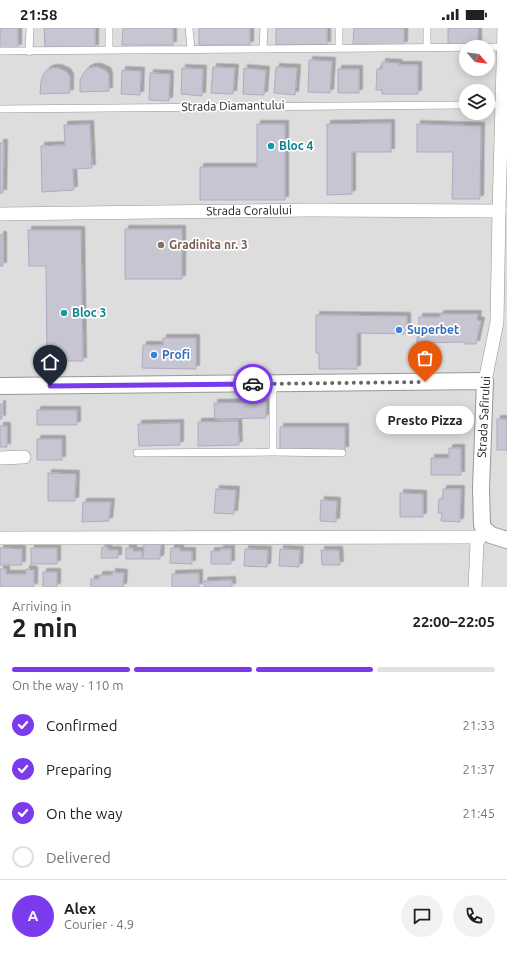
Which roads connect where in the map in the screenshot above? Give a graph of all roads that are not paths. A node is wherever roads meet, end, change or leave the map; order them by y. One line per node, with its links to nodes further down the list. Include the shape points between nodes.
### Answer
1 (30, 28): 15 (lane)
2 (109, 28): 13 (lane)
3 (189, 28): 12 (lane)
4 (264, 28): 10 (lane)
5 (340, 28): 11 (lane)
6 (427, 28): 8 (lane)
7 (504, 28): 9 (street, Strada Safirului)
8 (427, 47): 9 (lane); 11 (lane)
9 (504, 47): 18 (street, Strada Safirului)
10 (263, 48): 11 (lane); 12 (lane)
11 (339, 48)
12 (191, 49): 13 (lane)
13 (109, 50): 15 (lane)
14 (0, 51): 15 (lane)
15 (30, 52)
16 (459, 105): 19 (lane, Strada Diamantului)
17 (495, 105): 18 (lane)
18 (502, 105): 20 (street, Strada Safirului)
19 (0, 108)
20 (499, 211): 21 (street, Strada Coralului, via 309,210); 22 (street, Strada Safirului, via 497,322)
21 (0, 214)
22 (485, 385): 23 (street); 30 (street, Strada Safirului)
23 (273, 387): 24 (street); 25 (lane)
24 (4, 389)
25 (273, 452): 26 (lane); 27 (lane)
26 (138, 453)
27 (342, 453)
28 (24, 457): 29 (street)
29 (0, 458)
30 (482, 534): 31 (street); 32 (street); 33 (street, Strada Safirului, via 476,549)
31 (0, 538)
32 (507, 540)
33 (475, 587)

